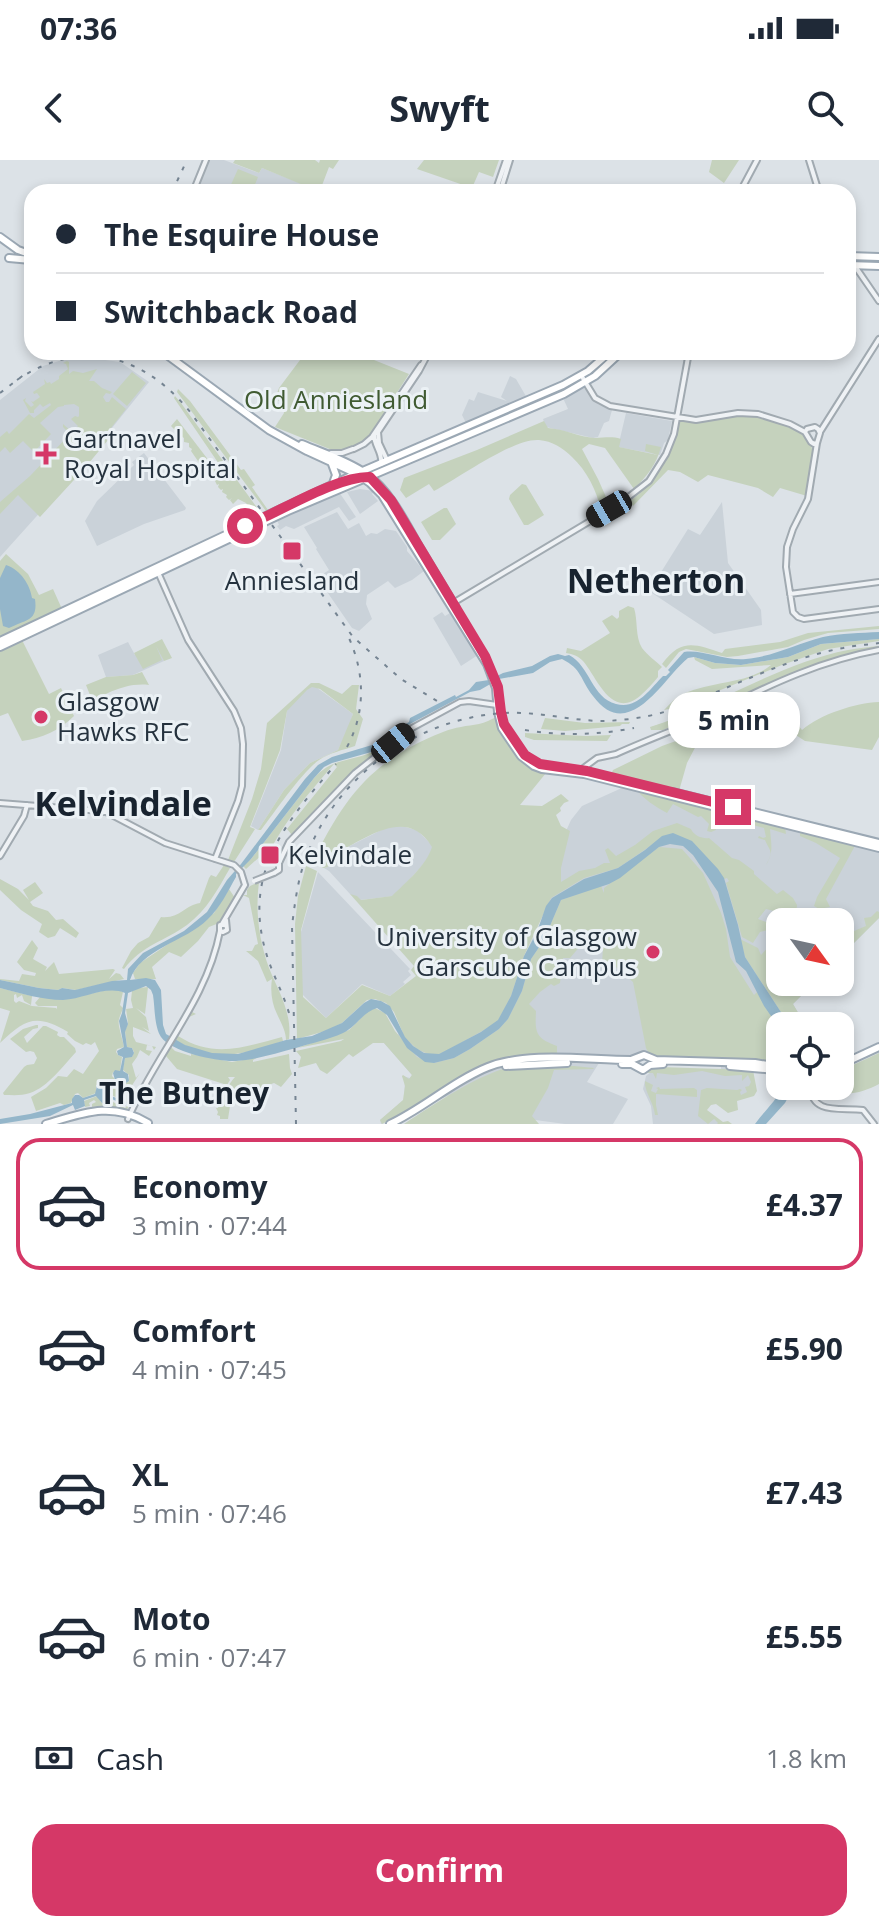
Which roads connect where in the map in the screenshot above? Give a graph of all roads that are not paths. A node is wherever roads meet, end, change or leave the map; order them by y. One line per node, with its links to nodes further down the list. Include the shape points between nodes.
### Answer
1 (206, 160): 5 (street)
2 (508, 160): 6 (street)
3 (757, 160): 7 (street)
4 (809, 160): 8 (street)
5 (196, 184)
6 (500, 184)
7 (744, 184)
8 (816, 184)
9 (0, 239): 10 (main road); 11 (main road)
10 (10, 249): 12 (main road); 17 (main road)
11 (24, 254)
12 (24, 255)
13 (856, 256): 16 (main road)
14 (24, 257): 17 (main road)
15 (24, 257): 17 (main road)
16 (879, 257)
17 (6, 258)
18 (856, 265): 19 (main road)
19 (866, 265): 20 (main road); 22 (street)
20 (879, 266)
21 (856, 271): 22 (street)
22 (860, 275): 23 (street)
23 (879, 301)
24 (879, 339): 34 (street)
25 (173, 360): 31 (main road)
26 (425, 360): 30 (street)
27 (602, 360): 32 (main road)
28 (613, 360): 32 (main road)
29 (688, 360): 33 (street)
30 (423, 363): 38 (street); 39 (street, via 378,432)
31 (198, 379): 43 (main road, via 280,434); 45 (main road, via 280,437)
32 (583, 379): 33 (street, via 606,405); 44 (main road); 46 (main road, via 564,394)
33 (678, 418): 36 (street, via 748,413); 54 (street, via 666,454 635,493)
34 (824, 424): 35 (street); 37 (street)
35 (815, 427): 36 (street); 37 (street)
36 (805, 430): 40 (street)
37 (820, 432): 40 (street)
38 (375, 433): 39 (street); 41 (street)
39 (377, 443): 41 (street); 42 (street); 46 (street)
40 (815, 445): 53 (street, via 808,499 787,547)
41 (354, 449): 43 (street)
42 (382, 451): 44 (street); 46 (street)
43 (341, 457): 47 (main road); 47 (street, via 344,466)
44 (396, 457): 46 (main road)
45 (328, 461): 47 (main road); 48 (main road, via 336,475)
46 (387, 466): 47 (main road); 50 (main road, via 380,480)
47 (363, 474): 48 (main road); 49 (main road); 50 (main road)
48 (332, 486): 51 (main road)
49 (352, 486): 50 (main road); 51 (main road)
50 (385, 495): 54 (main road)
51 (157, 571): 56 (main road); 66 (street, via 188,640 241,728 242,786)
52 (879, 582): 53 (street)
53 (790, 594): 55 (street, via 793,612 802,619)
54 (451, 604): 58 (main road, via 493,678)
55 (879, 609)
56 (0, 644)
57 (879, 650): 59 (street, via 790,677 597,758)
58 (499, 705): 59 (main road, via 504,731 526,761 542,769); 67 (street, bridge, via 460,702 407,732 355,773 293,837 276,871)
59 (580, 771): 62 (main road)
60 (0, 803): 61 (street)
61 (27, 805): 65 (street); 66 (street, via 105,811 165,843)
62 (771, 819): 63 (main road); 63 (main road)
63 (793, 824): 64 (main road); 64 (main road)
64 (879, 845)
65 (0, 856)
66 (215, 859): 67 (street, via 234,865)
67 (245, 885): 75 (street, via 226,918 227,930 221,932 205,982)
68 (879, 1049): 69 (main road)
69 (854, 1061)
70 (636, 1062): 71 (main road, via 644,1055); 71 (main road, via 643,1070); 73 (main road, via 509,1061 481,1070)
71 (649, 1062): 72 (main road)
72 (766, 1065)
73 (447, 1093): 80 (main road); 81 (main road)
74 (814, 1100): 82 (street, via 828,1108 863,1110)
75 (133, 1107): 76 (street); 77 (street)
76 (128, 1116): 77 (main road); 78 (main road, via 95,1110); 79 (main road)
77 (138, 1118): 79 (main road)
78 (46, 1124)
79 (150, 1124)
80 (390, 1124)
81 (398, 1124)
82 (874, 1124)

